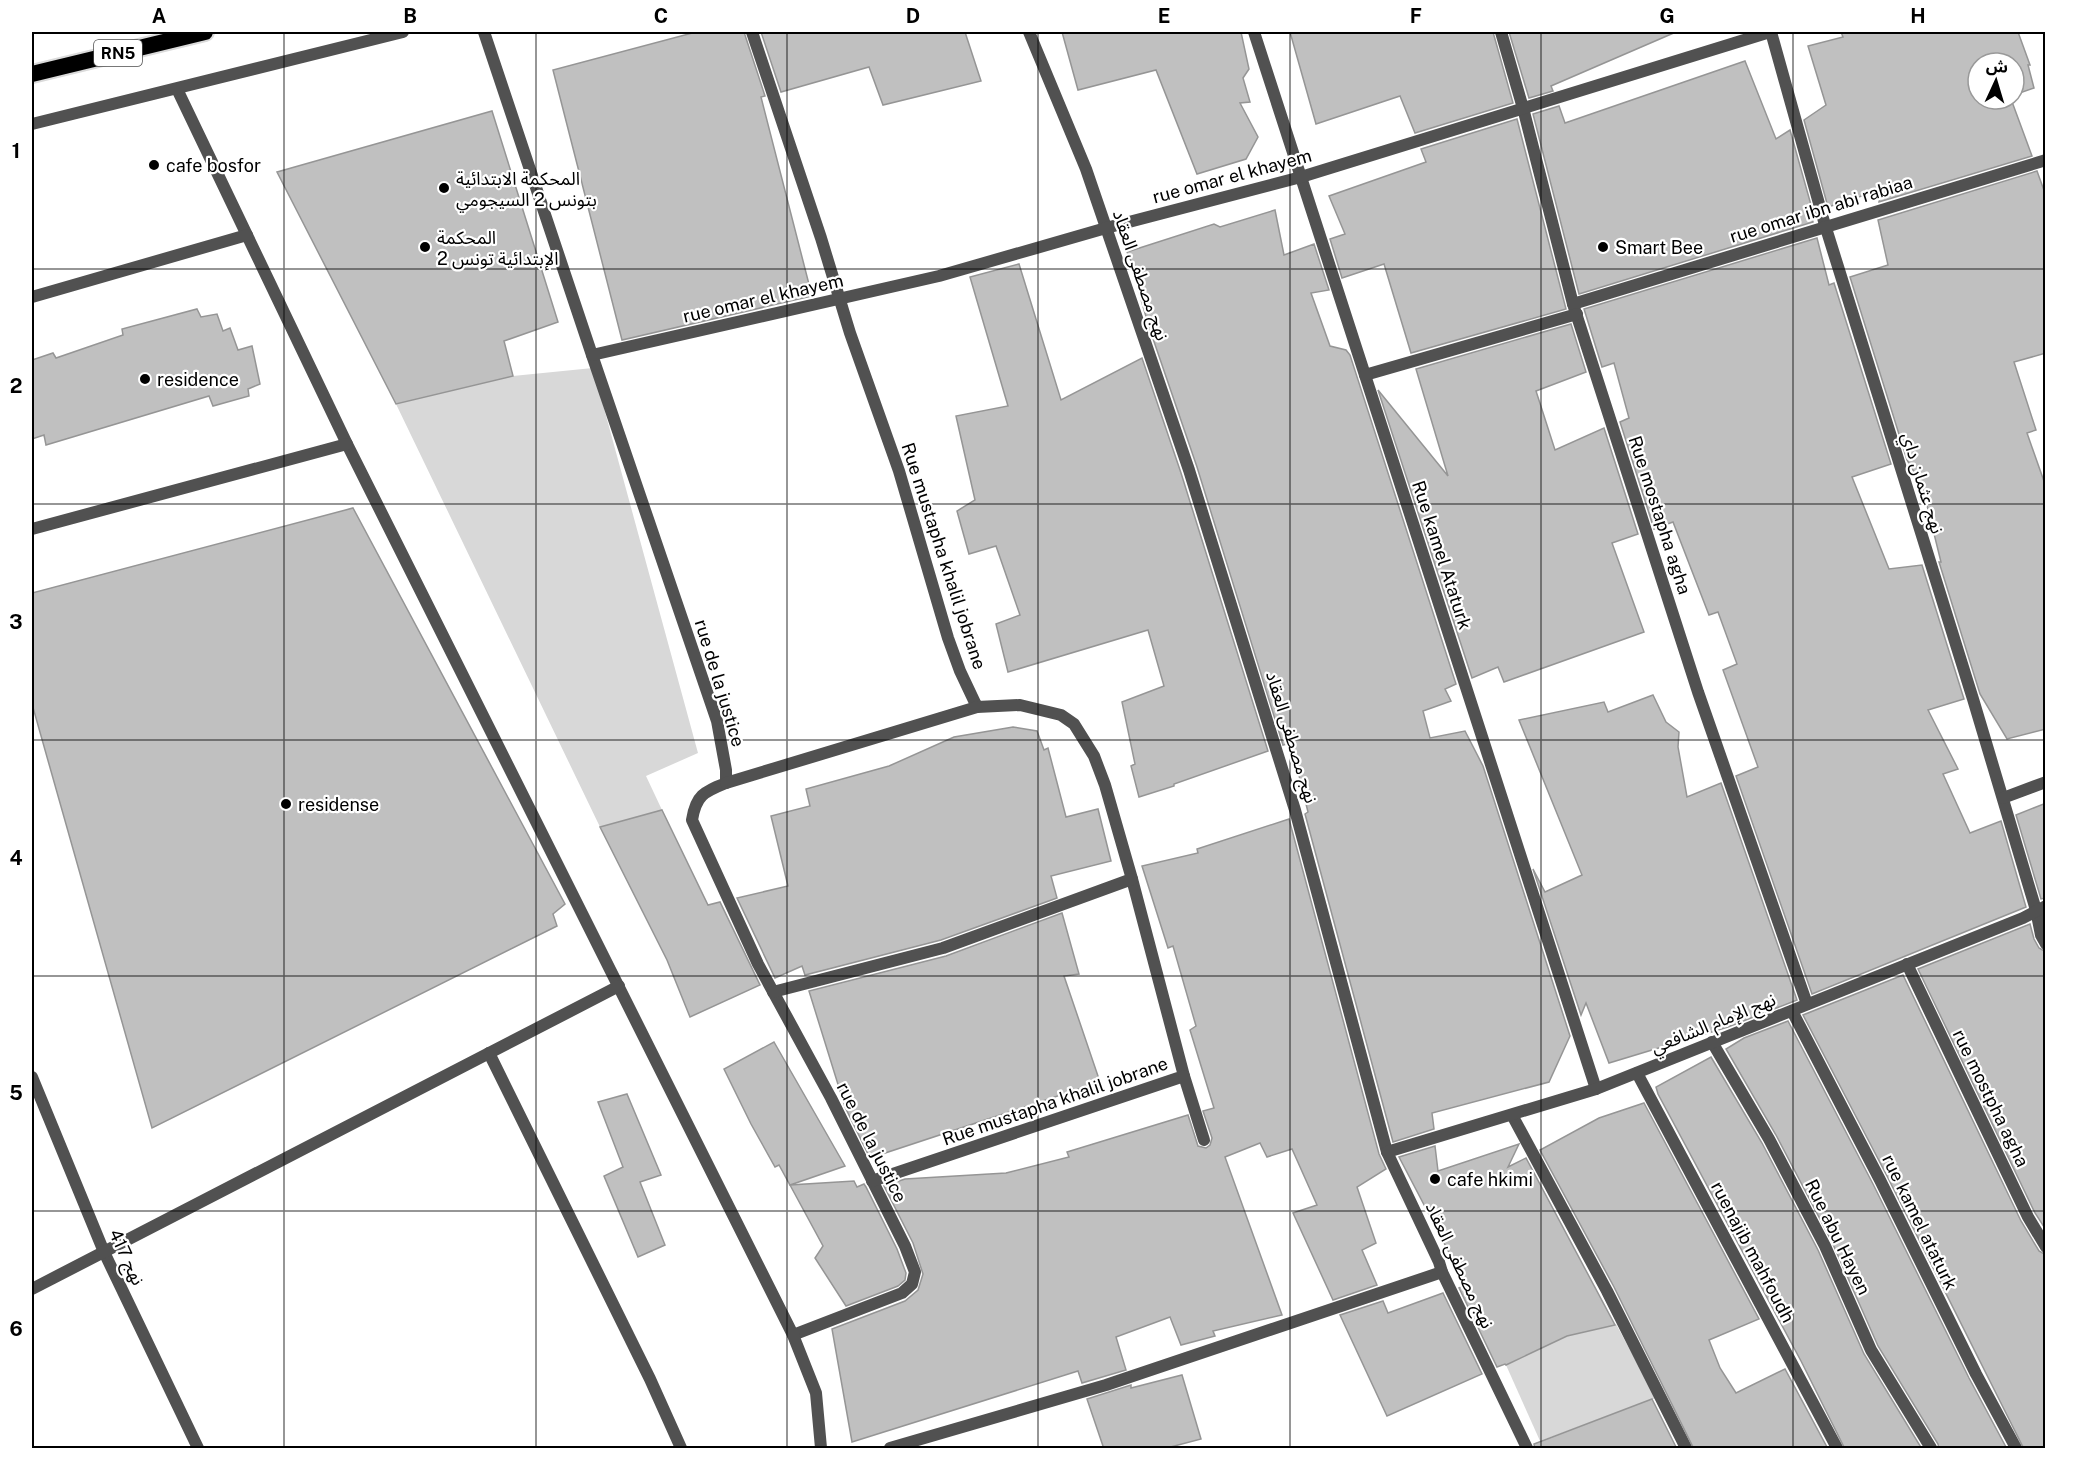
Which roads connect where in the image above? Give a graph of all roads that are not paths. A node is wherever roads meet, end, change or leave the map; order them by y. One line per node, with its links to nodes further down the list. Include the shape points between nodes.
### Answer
1 (205, 32): 9 (highway, RN5)
2 (403, 32): 10 (street)
3 (484, 32): 21 (street, rue de la justice)
4 (752, 32): 19 (street, Rue mustapha khalil jobrane)
5 (1029, 32): 16 (street, نهج مصطفى العقاد)
6 (1254, 32): 14 (street, Rue kamel Ataturk)
7 (1501, 32): 11 (street, Rue mostapha agha)
8 (1771, 32): 11 (street, rue omar el khayem); 15 (street, نهج عثمان داي)
9 (32, 74)
10 (177, 89): 12 (street); 17 (street)
11 (1523, 108): 14 (street, rue omar el khayem); 20 (street, Rue mostapha agha)
12 (32, 124)
13 (2046, 160): 15 (street, rue omar ibn abi rabiaa)
14 (1301, 177): 16 (street, rue omar el khayem); 22 (street, Rue kamel Ataturk)
15 (1826, 225): 20 (street, rue omar ibn abi rabiaa); 28 (street, نهج عثمان داي)
16 (1106, 228): 19 (street, rue omar el khayem, via 939,276); 45 (street, نهج مصطفى العقاد, via 1189,470 1295,810)
17 (247, 235): 18 (street); 23 (street)
18 (32, 297)
19 (840, 299): 21 (street, rue omar el khayem); 25 (street, Rue mustapha khalil jobrane, via 899,471 948,638)
20 (1575, 309): 22 (street, rue omar ibn abi rabiaa); 35 (street, Rue mostapha agha, via 1698,692)
21 (592, 355): 27 (street, rue de la justice, via 717,721)
22 (1365, 375): 42 (street, Rue kamel Ataturk)
23 (347, 444): 24 (street); 33 (street)
24 (32, 529)
25 (977, 707): 27 (street); 29 (street, Rue mustapha khalil jobrane, via 1020,705 1061,715 1074,724 1094,756 1105,785)
26 (2046, 782): 28 (street)
27 (726, 783): 34 (street, rue de la justice, via 700,796 692,820)
28 (2003, 798): 30 (street, نهج عثمان داي)
29 (1132, 879): 34 (street, via 943,948); 40 (street, Rue mustapha khalil jobrane)
30 (2041, 908): 31 (street, نهج عثمان داي, via 2041,935); 32 (street, نهج الإمام الشافعي)
31 (2046, 944)
32 (1907, 964): 35 (street, نهج الإمام الشافعي); 47 (street, rue mostpha agha)
33 (619, 986): 38 (street); 51 (street)
34 (773, 992): 46 (street, rue de la justice)
35 (1807, 1004): 36 (street, نهج الإمام الشافعي)
36 (1792, 1011): 37 (street, نهج الإمام الشافعي); 60 (street, rue kamel ataturk)
37 (1712, 1042): 39 (street, نهج الإمام الشافعي); 59 (street, Rue abu Hayen, via 1825,1246 1871,1350)
38 (489, 1053): 48 (street); 53 (street)
39 (1637, 1073): 42 (street, نهج الإمام الشافعي); 58 (street, ruenajib mahfoudh)
40 (1184, 1076): 44 (street); 46 (street, Rue mustapha khalil jobrane)
41 (32, 1077): 48 (street, نهج 417)
42 (1596, 1089): 43 (street, نهج الإمام الشافعي)
43 (1512, 1115): 45 (street, نهج الإمام الشافعي); 57 (street)
44 (1204, 1140)
45 (1387, 1152): 49 (street, نهج مصطفى العقاد)
46 (872, 1181): 51 (street, rue de la justice, via 915,1272 912,1284 902,1293)
47 (2046, 1247)
48 (104, 1252): 50 (street); 52 (street, نهج 417)
49 (1442, 1272): 55 (street, via 1106,1385); 56 (street, نهج مصطفى العقاد)
50 (32, 1289)
51 (793, 1335): 54 (street, via 816,1393)
52 (198, 1449)
53 (681, 1449)
54 (821, 1449)
55 (890, 1449)
56 (1527, 1449)
57 (1686, 1449)
58 (1837, 1449)
59 (1931, 1449)
60 (2016, 1449)

